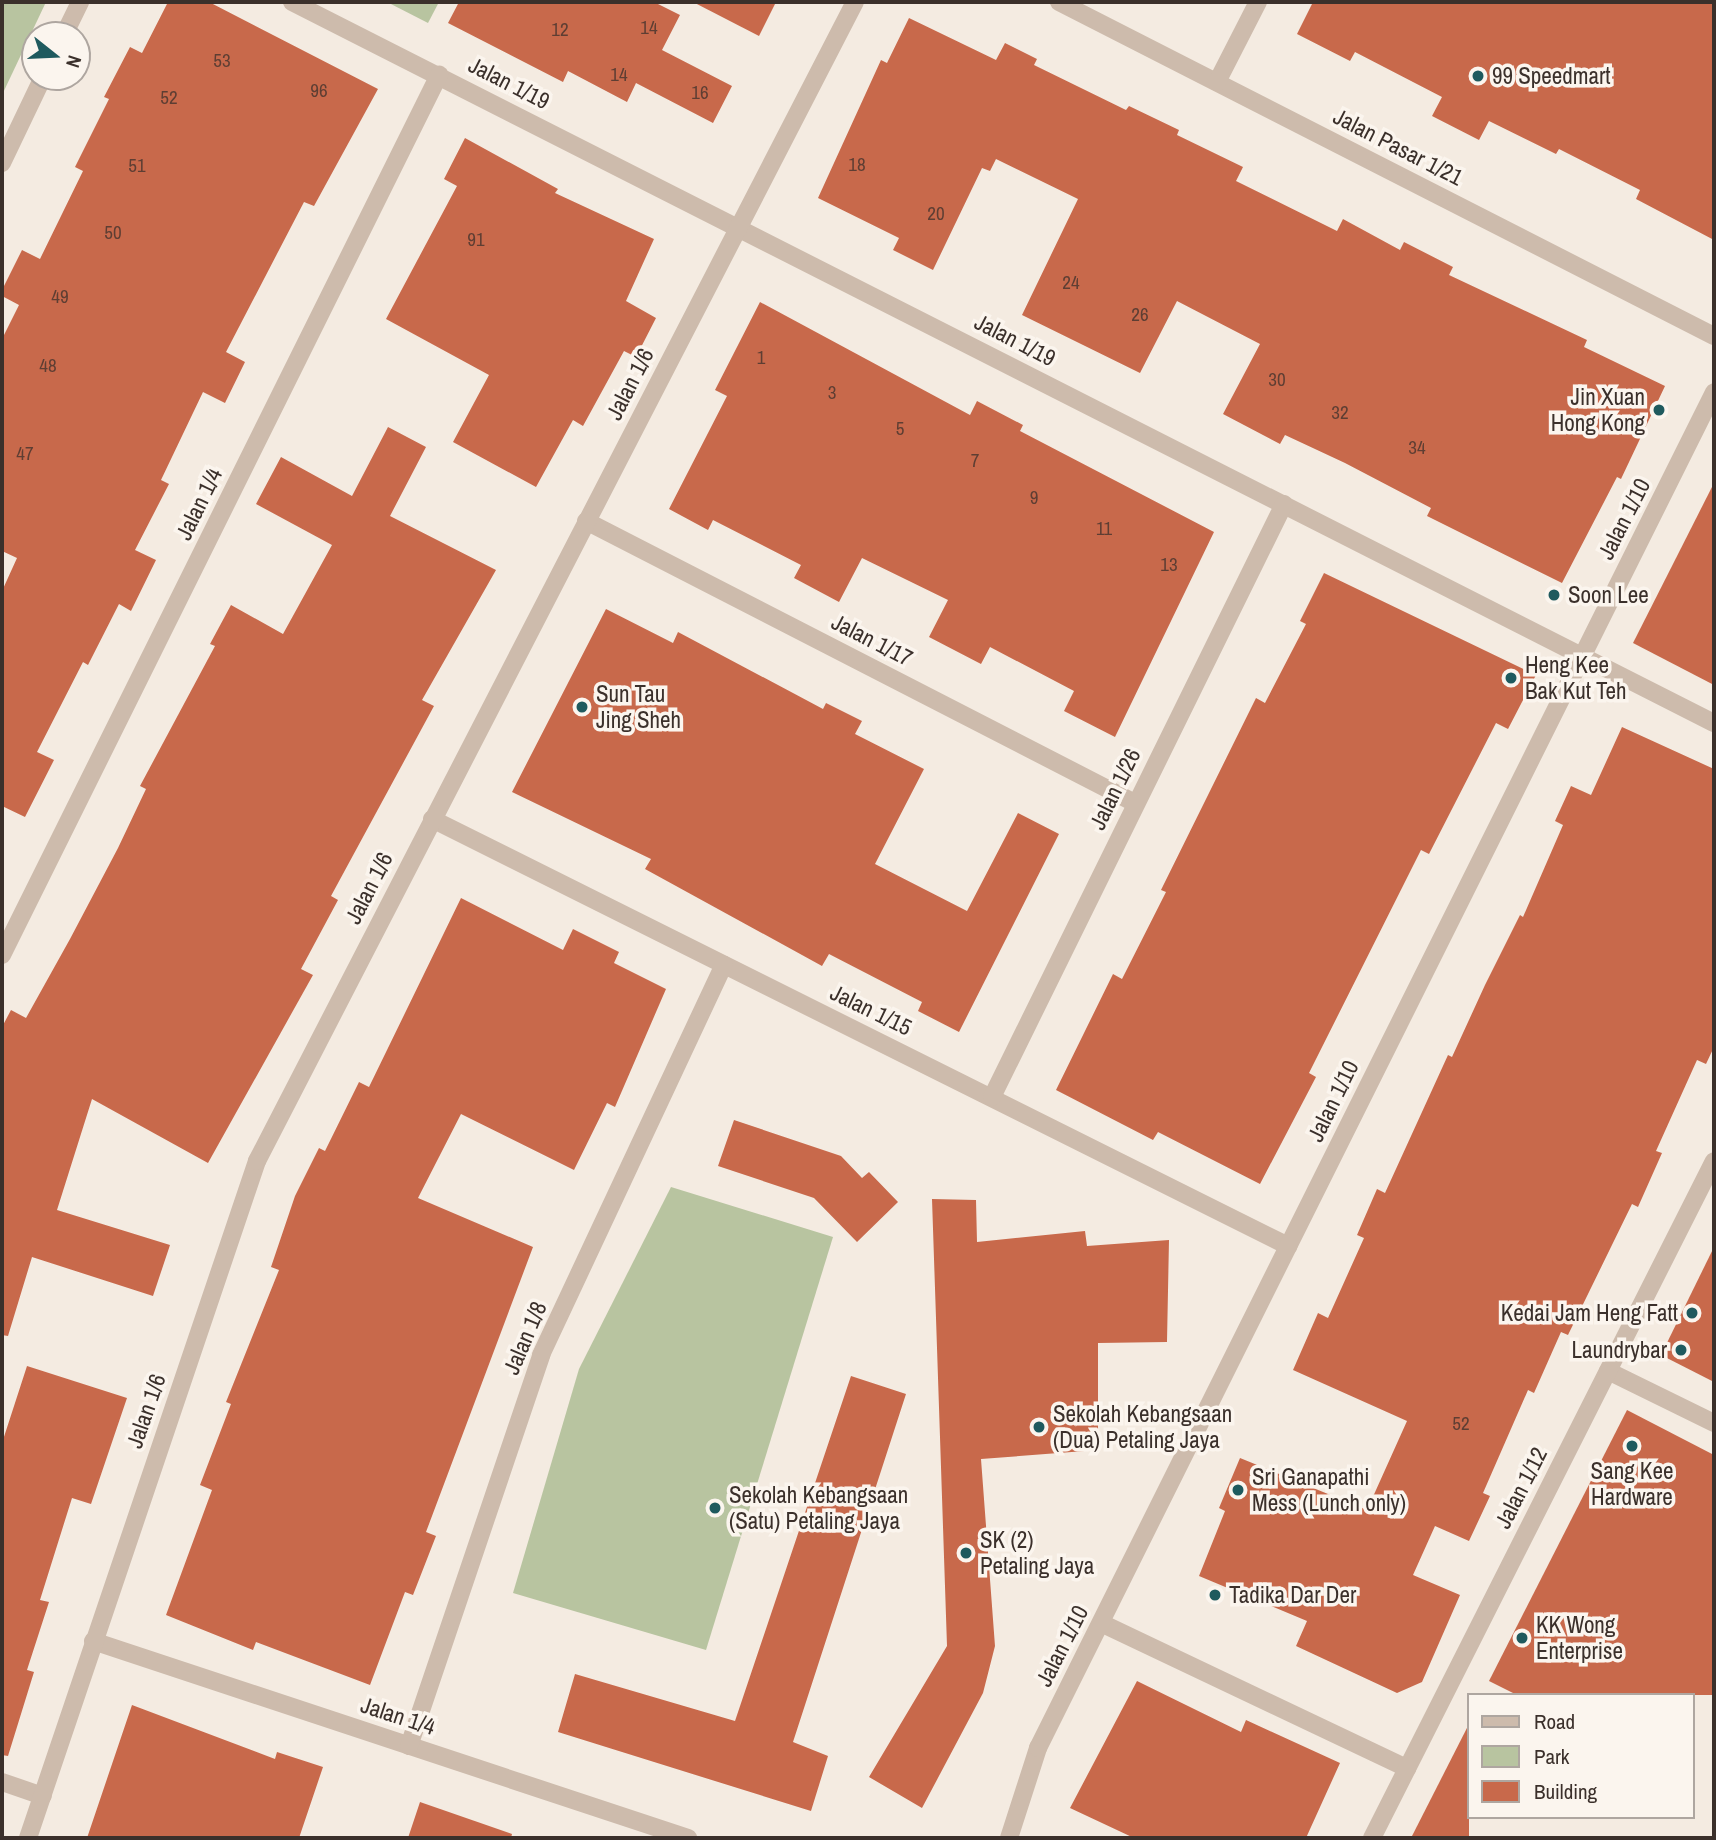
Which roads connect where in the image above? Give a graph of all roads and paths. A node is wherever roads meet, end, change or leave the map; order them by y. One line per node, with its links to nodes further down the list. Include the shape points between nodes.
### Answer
1 (80, 2): 6 (street)
2 (292, 2): 7 (street, Jalan 1/19)
3 (855, 2): 11 (street, Jalan 1/6)
4 (1059, 2): 8 (street, Jalan Pasar 1/21)
5 (1258, 2): 8 (street)
6 (71, 21)
7 (439, 75): 11 (street, Jalan 1/19); 20 (street, Jalan 1/4)
8 (1217, 82): 12 (street, Jalan Pasar 1/21)
9 (36, 91): 10 (street)
10 (2, 163)
11 (738, 227): 14 (street, Jalan 1/19); 15 (street, Jalan 1/6)
12 (1714, 336)
13 (1714, 392): 16 (street, Jalan 1/10)
14 (1284, 504): 16 (street, Jalan 1/19); 18 (street, Jalan 1/26)
15 (586, 521): 18 (street, Jalan 1/17); 19 (street, Jalan 1/6)
16 (1582, 656): 17 (street, Jalan 1/19); 24 (street, Jalan 1/10)
17 (1714, 723)
18 (1135, 803): 22 (street, Jalan 1/26)
19 (432, 819): 21 (street, Jalan 1/15); 28 (street, Jalan 1/6, via 257,1161)
20 (2, 955)
21 (724, 965): 22 (street, Jalan 1/15); 29 (street, Jalan 1/8, via 541,1355)
22 (992, 1097): 24 (street, Jalan 1/15)
23 (1714, 1161): 25 (street, Jalan 1/12)
24 (1288, 1247): 27 (street, Jalan 1/10)
25 (1608, 1371): 26 (street); 30 (street, Jalan 1/12)
26 (1714, 1423)
27 (1101, 1623): 30 (street); 35 (street, Jalan 1/10, via 1038,1748)
28 (93, 1641): 29 (street, Jalan 1/4); 32 (street, Jalan 1/6)
29 (409, 1746): 34 (street, Jalan 1/4)
30 (1408, 1768): 36 (street, Jalan 1/12)
31 (2, 1782): 32 (street)
32 (43, 1796): 33 (street, Jalan 1/6)
33 (28, 1838)
34 (688, 1838)
35 (1009, 1838)
36 (1372, 1838)

